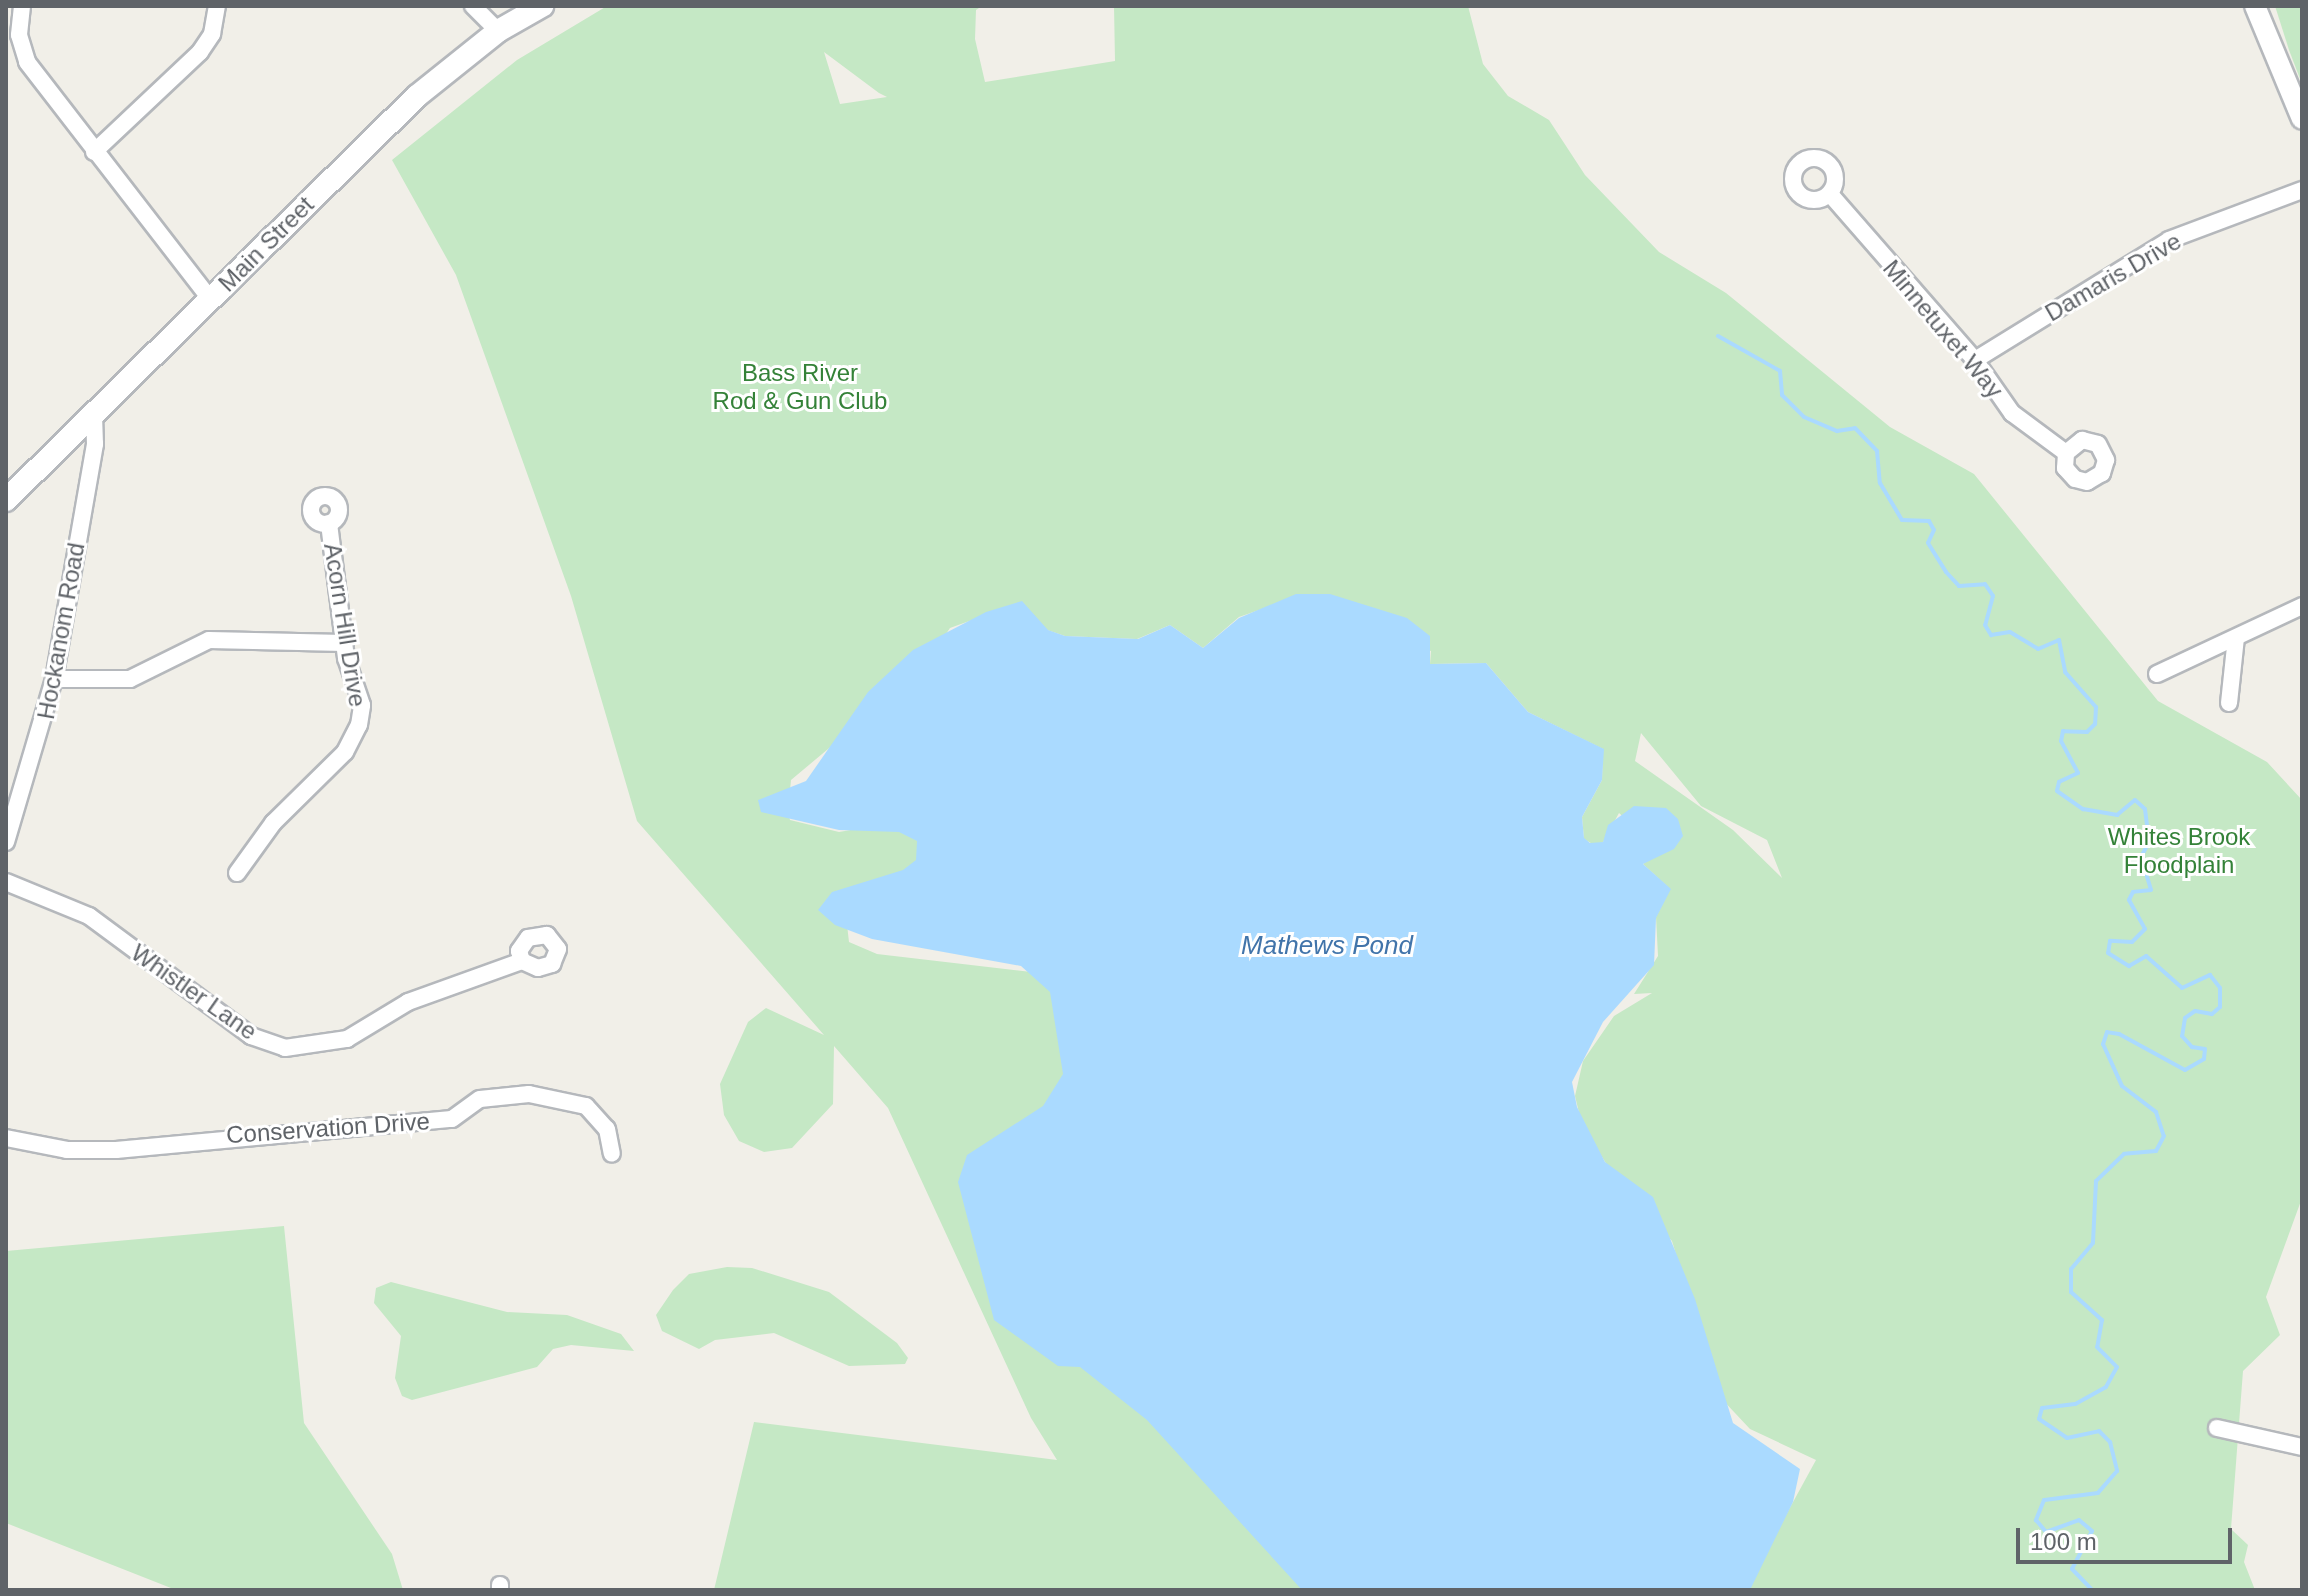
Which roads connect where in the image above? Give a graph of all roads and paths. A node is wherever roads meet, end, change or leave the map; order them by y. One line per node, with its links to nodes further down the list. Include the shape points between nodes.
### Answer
1 (22, 6): 8 (street, via 19,35 27,62)
2 (217, 6): 8 (street, via 212,34 200,52)
3 (473, 6): 6 (street)
4 (542, 6): 6 (main road, Main Street)
5 (2255, 6): 7 (street)
6 (498, 31): 11 (main road, Main Street, via 417,96)
7 (2302, 119)
8 (94, 152): 11 (street)
9 (2302, 190): 12 (street, Damaris Drive, via 2169,240)
10 (1830, 194): 12 (street, Minnetuxet Way)
11 (211, 300): 13 (main road, Main Street)
12 (1975, 360): 14 (street, Minnetuxet Way, via 2012,413)
13 (94, 415): 15 (main road, Main Street); 21 (street, Hockanom Road, via 95,444)
14 (2066, 453)
15 (6, 500)
16 (329, 523): 19 (street, Acorn Hill Drive)
17 (2302, 606): 18 (street)
18 (2236, 638): 20 (street, via 2203,647); 22 (street)
19 (344, 643): 21 (street, via 209,640 130,679); 24 (street, Acorn Hill Drive, via 362,705 354,736 331,769 253,846)
20 (2157, 674)
21 (54, 679): 23 (street, Hockanom Road)
22 (2229, 703)
23 (6, 842)
24 (237, 873)
25 (6, 882): 26 (street, Whistler Lane, via 89,916 251,1036 285,1048 347,1039 408,1002)
26 (522, 961)
27 (6, 1138): 28 (street, Conservation Drive, via 67,1150 116,1150 452,1119 480,1099 537,1094 586,1106 607,1129)
28 (612, 1154)
29 (2217, 1428): 30 (street)
30 (2302, 1447)

